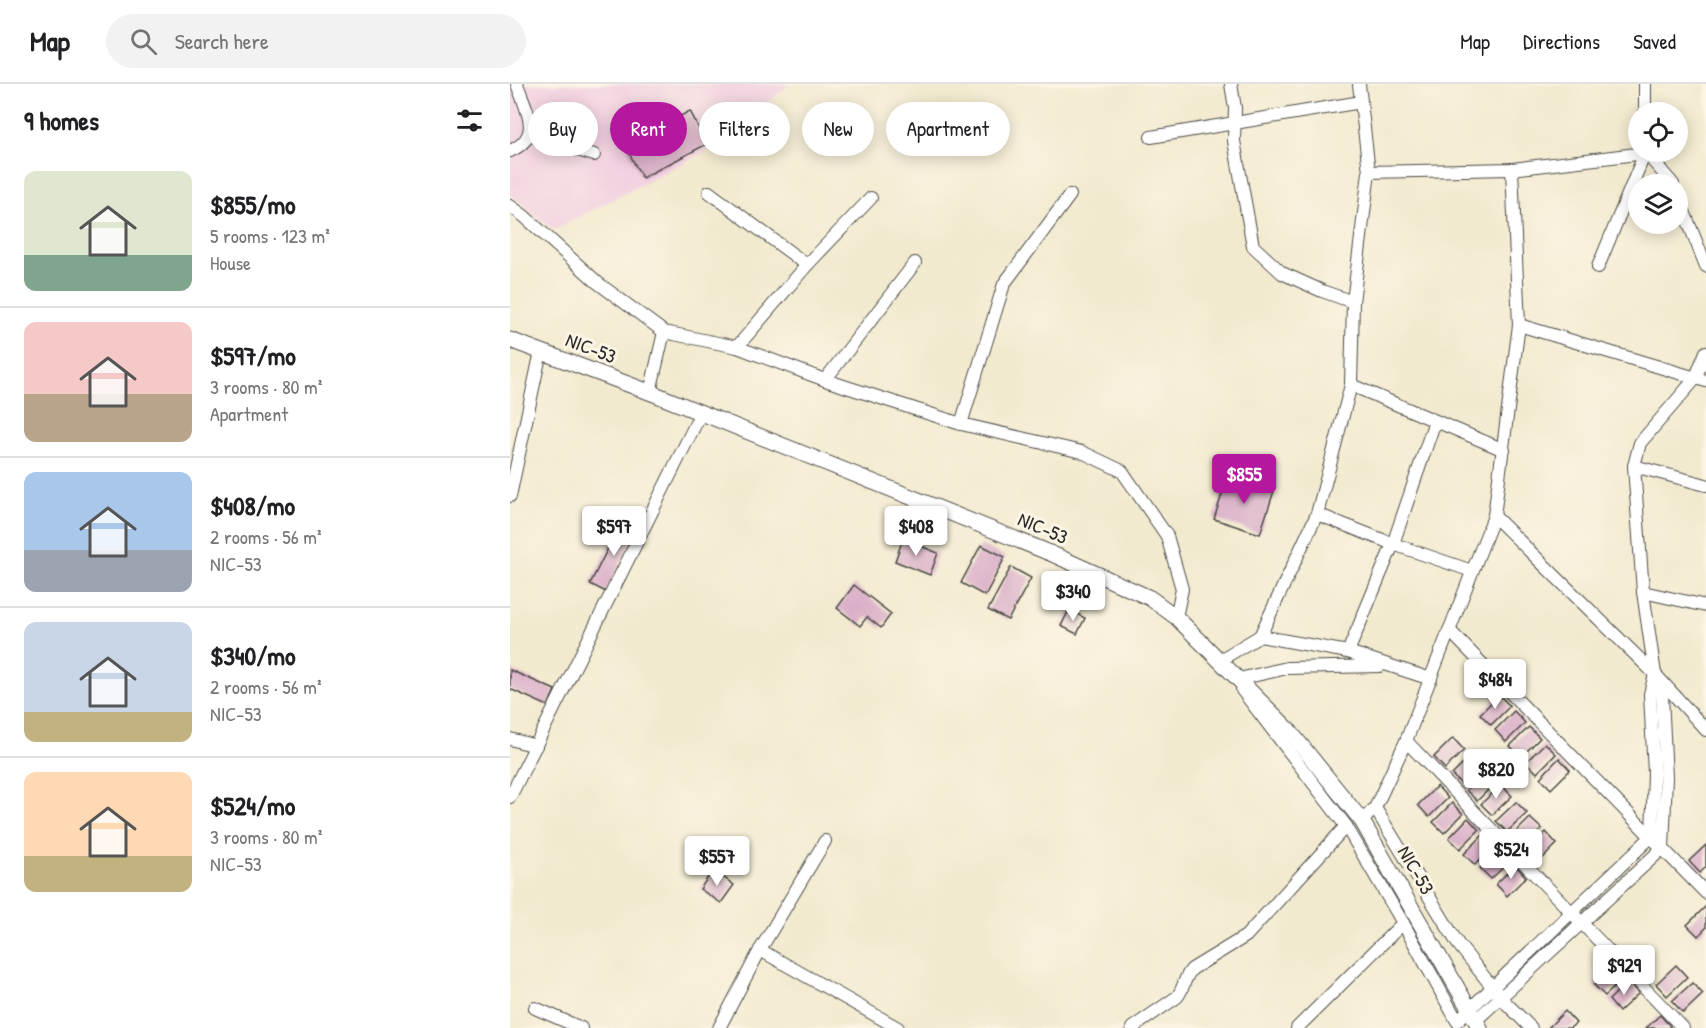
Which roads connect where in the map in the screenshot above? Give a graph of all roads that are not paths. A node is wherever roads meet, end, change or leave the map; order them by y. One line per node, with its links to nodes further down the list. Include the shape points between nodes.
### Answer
1 (517, 84): 7 (street)
2 (1231, 84): 8 (street)
3 (1359, 84): 5 (street)
4 (1645, 84): 6 (street)
5 (1361, 102): 8 (street); 16 (street)
6 (1645, 102)
7 (528, 115)
8 (1235, 122): 10 (street); 27 (street, via 1234,141 1253,246 1282,273)
9 (528, 136): 11 (street)
10 (1151, 137)
11 (510, 151)
12 (1628, 154): 15 (street)
13 (1641, 162): 26 (street)
14 (1654, 162): 17 (street)
15 (1512, 169): 16 (street); 28 (street)
16 (1369, 172): 27 (street)
17 (1664, 174)
18 (708, 192): 24 (street)
19 (1070, 195): 40 (street, via 1004,284)
20 (871, 198): 24 (street)
21 (510, 206): 29 (street, via 598,283)
22 (1688, 221): 25 (street)
23 (915, 264): 34 (street)
24 (807, 266): 31 (street)
25 (1706, 266)
26 (1598, 267)
27 (1353, 302): 36 (street)
28 (1519, 325): 35 (street); 41 (street)
29 (664, 332): 31 (street); 37 (street)
30 (510, 340): 32 (main road, NIC-53 / NIC-53)
31 (737, 347): 34 (street)
32 (541, 351): 37 (main road, NIC-53 / NIC-53); 44 (street)
33 (1706, 352): 35 (street)
34 (825, 380): 40 (street)
35 (1700, 380): 42 (street, via 1640,443)
36 (1351, 385): 39 (street); 45 (street)
37 (650, 392): 38 (main road, NIC-53 / NIC-53)
38 (702, 413): 51 (main road, NIC-53 / NIC-53, via 1050,553 1150,598); 63 (street)
39 (1435, 421): 41 (street); 47 (street)
40 (961, 424): 51 (street, via 1082,453 1122,471 1167,536 1182,589)
41 (1503, 450): 46 (street)
42 (1634, 466): 43 (street); 49 (street)
43 (1706, 485)
44 (510, 496)
45 (1317, 514): 47 (street); 53 (street)
46 (1494, 516): 48 (street); 57 (street)
47 (1393, 544): 48 (street); 54 (street)
48 (1472, 571): 52 (street)
49 (1643, 592): 50 (street); 57 (street)
50 (1706, 606)
51 (1176, 617): 55 (main road, NIC-53 / NIC-53)
52 (1449, 630): 59 (street); 70 (street)
53 (1260, 636): 54 (street); 55 (street)
54 (1348, 652): 56 (street)
55 (1220, 660): 58 (main road, NIC-53 / NIC-53); 69 (street)
56 (1390, 666): 58 (street, via 1287,668); 59 (street)
57 (1655, 674): 60 (street); 64 (street, via 1650,694); 65 (street, via 1662,695)
58 (1239, 679): 68 (main road, NIC-53 / NIC-53, via 1288,729)
59 (1431, 679): 62 (street)
60 (1706, 730)
61 (510, 739): 63 (street)
62 (1406, 741): 67 (street); 74 (street)
63 (536, 746): 66 (street)
64 (1654, 773): 65 (street); 70 (street)
65 (1666, 777): 72 (street)
66 (510, 797)
67 (1375, 808): 68 (street); 78 (street, via 1458,944)
68 (1362, 821): 81 (main road, NIC-53 / NIC-53)
69 (1346, 826): 76 (street); 87 (street, via 1246,936 1192,969 1177,997)
70 (1652, 836): 72 (street); 74 (street)
71 (825, 841): 77 (street)
72 (1663, 848): 73 (street); 75 (street)
73 (1706, 893)
74 (1571, 911): 75 (street); 78 (street)
75 (1583, 922): 79 (street); 89 (street)
76 (1403, 923): 82 (street); 83 (street)
77 (760, 950): 85 (street); 86 (street)
78 (1492, 987): 79 (street); 81 (street)
79 (1502, 998): 81 (street); 88 (street)
80 (535, 1008): 84 (street)
81 (1475, 1019): 82 (street)
82 (1452, 1024)
83 (1298, 1027)
84 (581, 1028)
85 (719, 1028)
86 (898, 1028)
87 (1132, 1028)
88 (1531, 1028)
89 (1683, 1028)

